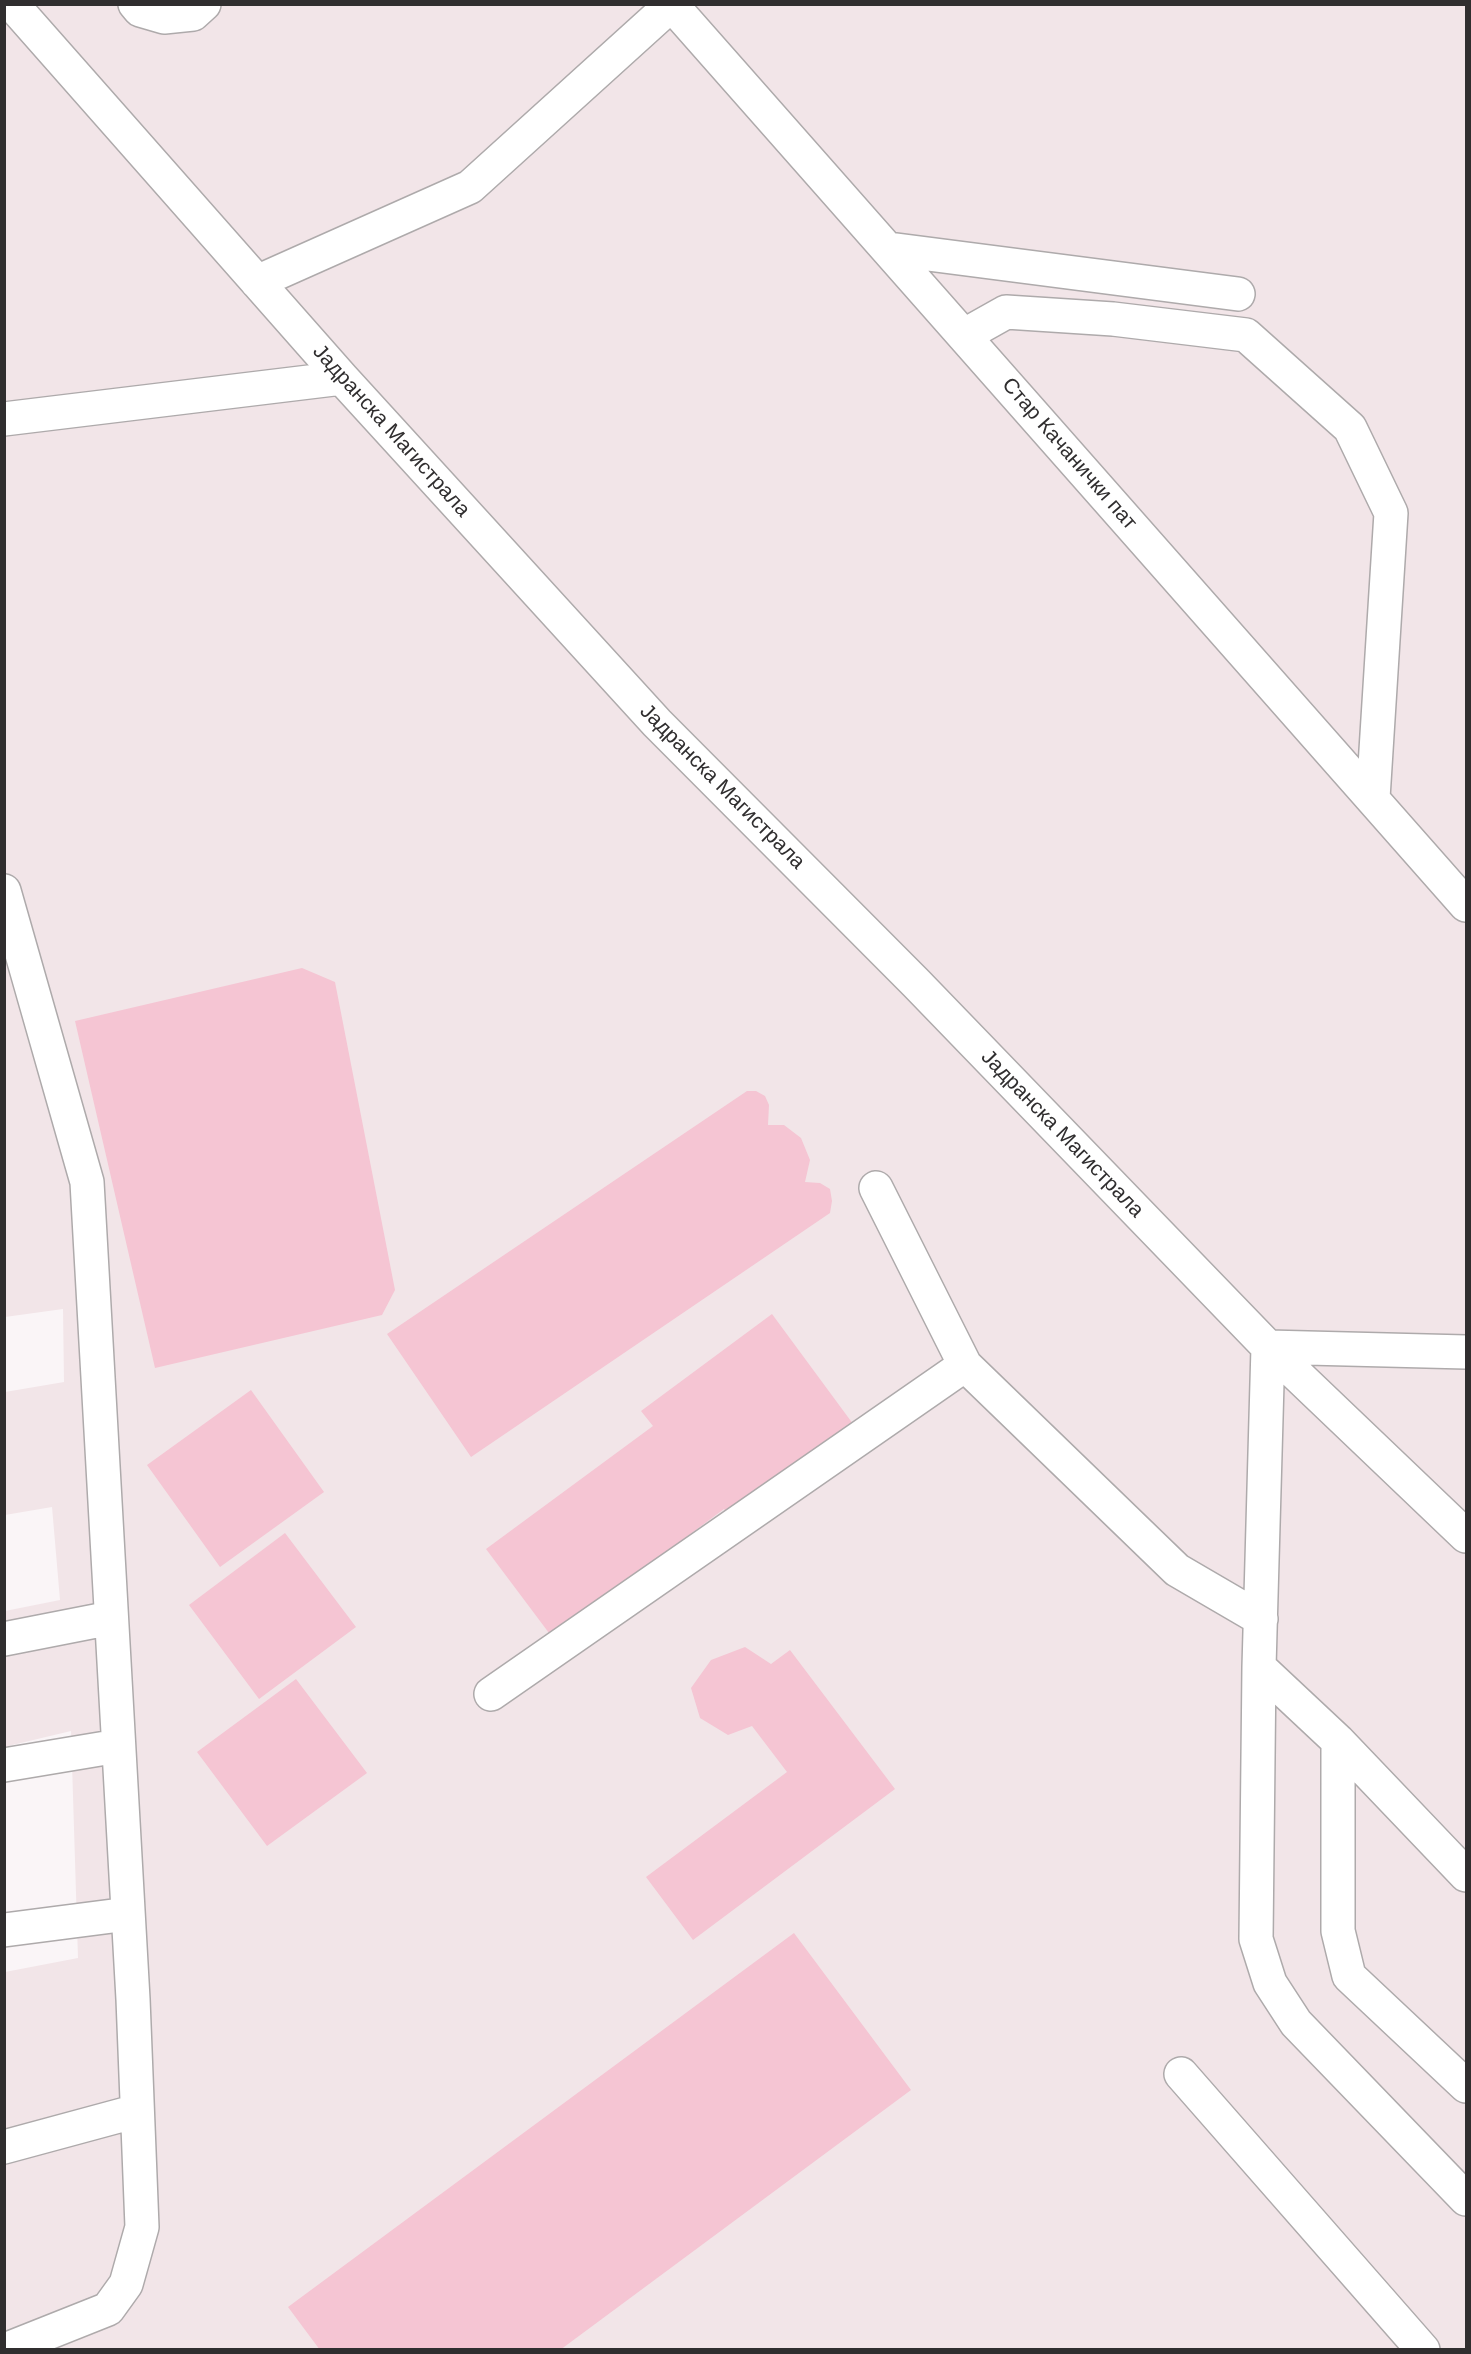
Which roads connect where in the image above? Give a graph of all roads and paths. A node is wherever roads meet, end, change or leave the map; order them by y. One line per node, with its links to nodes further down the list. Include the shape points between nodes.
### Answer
1 (12, 4): 6 (street, Јадранска Магистрала)
2 (135, 4): 3 (street, via 140,10 164,17 193,14)
3 (204, 4)
4 (671, 5): 5 (street, Стар Качанички пат); 6 (street, via 470,187)
5 (889, 249): 7 (street); 8 (street, Стар Качанички пат)
6 (257, 282): 9 (street, Јадранска Магистрала)
7 (1238, 294)
8 (964, 335): 11 (street, Стар Качанички пат); 11 (street, via 1006,312 1113,319 1246,335 1350,428 1391,513)
9 (342, 378): 10 (street); 15 (street, Јадранска Магистрала, via 657,723 916,983)
10 (4, 419)
11 (1373, 798): 13 (street, Стар Качанички пат)
12 (4, 891): 19 (street, via 87,1182)
13 (1467, 905)
14 (876, 1188): 17 (street)
15 (1268, 1347): 16 (street); 18 (street, Јадранска Магистрала); 20 (street)
16 (1467, 1352)
17 (965, 1365): 20 (street, via 1177,1570); 23 (street)
18 (1467, 1536)
19 (111, 1618): 21 (street); 25 (street)
20 (1261, 1619): 22 (street)
21 (4, 1639)
22 (1259, 1667): 24 (street); 34 (street, via 1256,1939 1270,1983 1296,2023)
23 (491, 1694)
24 (1338, 1741): 27 (street); 31 (street, via 1338,1931 1349,1976)
25 (118, 1746): 26 (street); 28 (street)
26 (4, 1765)
27 (1467, 1875)
28 (128, 1914): 29 (street); 32 (street)
29 (4, 1930)
30 (1181, 2074): 36 (street)
31 (1467, 2086)
32 (137, 2111): 33 (street); 35 (street, via 142,2227 126,2283 108,2309)
33 (4, 2147)
34 (1467, 2199)
35 (5, 2349)
36 (1423, 2349)

